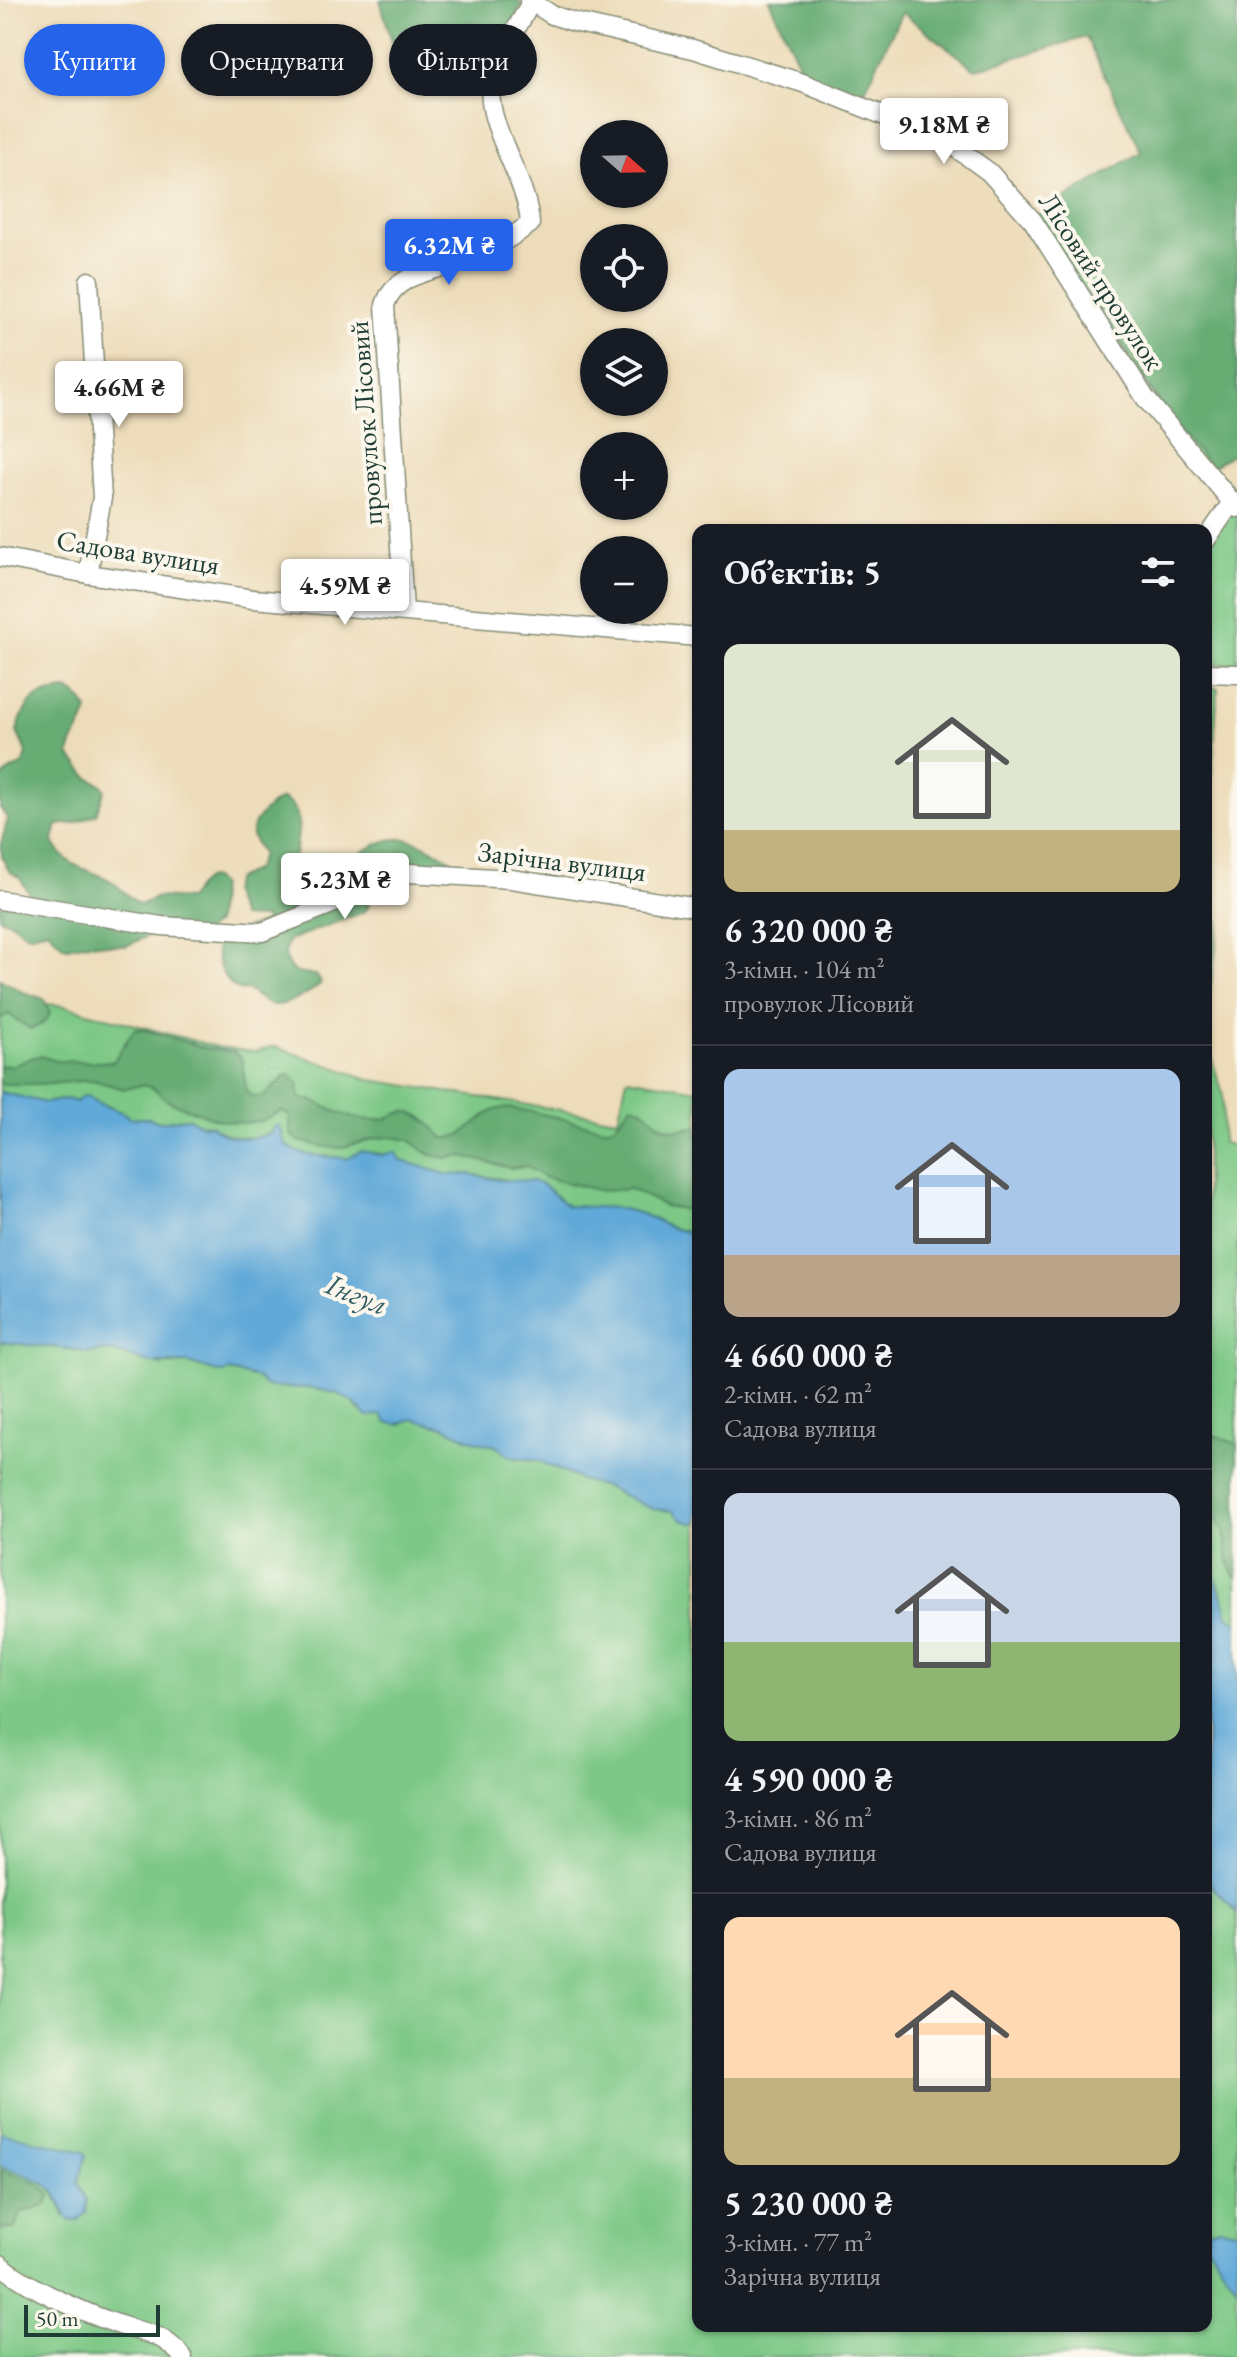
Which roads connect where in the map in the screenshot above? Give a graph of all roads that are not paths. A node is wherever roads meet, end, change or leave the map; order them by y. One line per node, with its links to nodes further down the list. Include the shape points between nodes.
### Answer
1 (530, 1): 3 (street, Лісовий провулок, via 574,22 693,49 803,83 956,148 989,172 1033,221 1146,399); 7 (street, провулок Лісовий, via 497,69 491,104 530,224 474,258 410,278 390,291 385,305)
2 (89, 281): 6 (street, via 102,498)
3 (1234, 505): 4 (street)
4 (1212, 532)
5 (0, 557): 6 (street, Садова вулиця)
6 (88, 574): 7 (street, Садова вулиця, via 253,599)
7 (404, 611): 8 (street, Садова вулиця)
8 (692, 636)
9 (1212, 673): 10 (street)
10 (1237, 674)
11 (0, 900): 12 (street, Зарічна вулиця, via 161,926 262,932 409,873 511,879)
12 (692, 907)
13 (0, 2264): 14 (street, via 27,2284 118,2325 158,2335)
14 (183, 2357)

